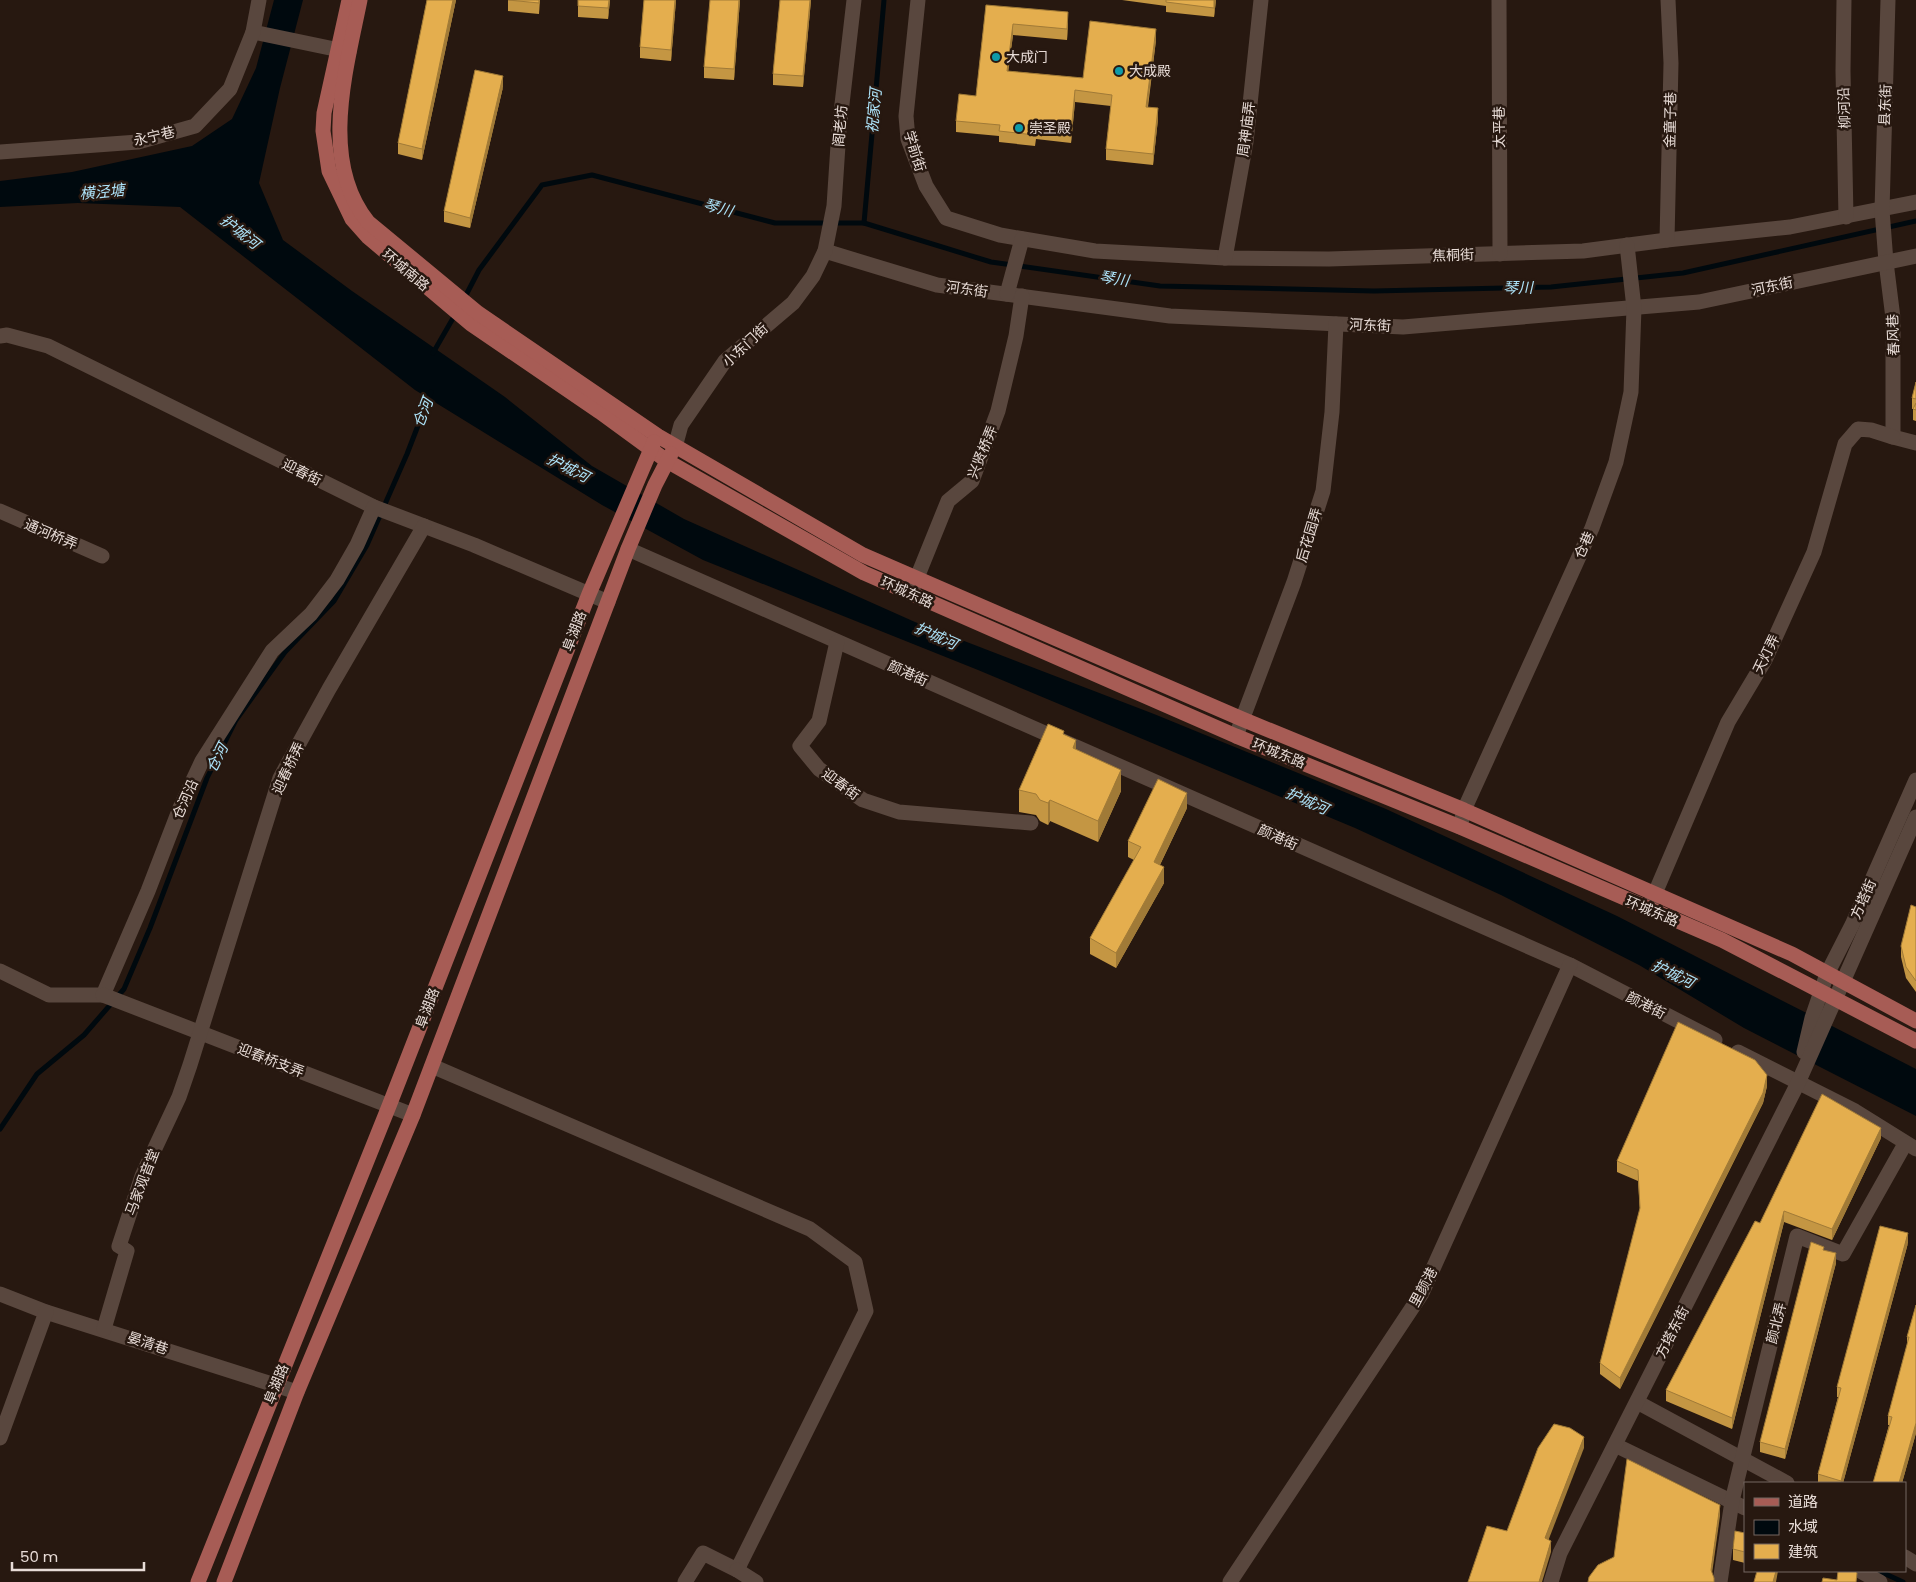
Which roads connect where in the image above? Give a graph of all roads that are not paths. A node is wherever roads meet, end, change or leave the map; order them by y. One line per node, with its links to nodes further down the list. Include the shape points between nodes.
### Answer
1 (259, 0): 11 (street, 永宁巷)
2 (349, 0): 12 (main road, 环城南路)
3 (360, 0): 12 (main road, 环城南路)
4 (854, 0): 20 (street, 阁老坊, via 834,206)
5 (918, 0): 17 (street, 学前街, via 906,116 908,139 926,186 946,218)
6 (1261, 0): 23 (street, 周神庙弄, via 1246,142)
7 (1498, 0): 21 (street, 太平巷)
8 (1668, 0): 18 (street, 金童子巷, via 1671,63)
9 (1844, 0): 16 (street, 柳河沿)
10 (1888, 0): 15 (street, 县东街)
11 (253, 32): 12 (street); 13 (street, 永宁巷, via 230,90 195,126 138,142)
12 (345, 51): 31 (main road, 环城南路, via 324,113 323,131 329,171 352,219 368,237 475,319)
13 (0, 152)
14 (1916, 202): 15 (street)
15 (1882, 210): 16 (street, 焦桐街); 24 (street, 春风巷)
16 (1846, 217): 18 (street, 焦桐街, via 1790,227)
17 (1022, 239): 23 (street, 焦桐街, via 1095,252); 25 (street, 兴贤桥弄)
18 (1667, 240): 19 (street, 焦桐街)
19 (1628, 245): 21 (street, 焦桐街, via 1583,251); 26 (street, 仓巷)
20 (825, 251): 25 (street, 河东街, via 937,285); 29 (street, 小东门街, via 813,276 793,303 725,361)
21 (1500, 254): 23 (street, 焦桐街, via 1329,259)
22 (1916, 256): 24 (street, 河东街)
23 (1225, 258)
24 (1886, 262): 26 (street, 河东街, via 1699,302); 30 (street, 春风巷, via 1893,318)
25 (1015, 295): 27 (street, 河东街, via 1170,316); 40 (street, 兴贤桥弄, via 1016,336 998,411 972,481 948,501)
26 (1634, 308): 27 (street, 河东街, via 1403,327); 48 (street, 仓巷, via 1630,392 1616,462 1592,528)
27 (1336, 324): 45 (street, 后花园弄, via 1332,412 1323,491 1294,582)
28 (0, 336): 35 (street, 迎春街, via 48,346)
29 (680, 425): 31 (street); 33 (street, 小东门街)
30 (1893, 437): 32 (street); 52 (street, 天灯弄, via 1858,429 1844,444 1814,552 1765,660 1728,722)
31 (654, 442): 33 (main road, 环城东路); 34 (main road, 环城东路); 42 (main road, 阜湖路)
32 (1916, 443)
33 (674, 446): 34 (main road, 阜湖路); 40 (main road, 环城东路, via 863,556)
34 (667, 461): 38 (main road, 阜湖路); 41 (main road, 环城东路, via 864,573)
35 (374, 507): 37 (street, 迎春街); 58 (street, 仓河沿, via 337,580 311,614 272,651 202,761)
36 (0, 511): 39 (street, 通河桥弄)
37 (424, 526): 42 (street, 迎春街); 62 (street, 迎春桥弄, via 280,778)
38 (628, 549): 43 (main road, 阜湖路); 44 (street, 颜港街)
39 (102, 556)
40 (917, 578): 41 (street, 兴贤桥弄); 45 (main road, 环城东路)
41 (910, 593): 46 (main road, 环城东路)
42 (589, 594): 43 (street, 迎春街); 66 (main road, 阜湖路)
43 (608, 602): 64 (main road, 阜湖路)
44 (837, 642): 50 (street, 迎春街, via 819,721 800,746 819,769 863,800 899,812); 54 (street, 颜港街)
45 (1242, 719): 46 (street, 后花园弄); 48 (main road, 环城东路)
46 (1236, 736): 51 (main road, 环城东路)
47 (1916, 780): 56 (street, 方塔街)
48 (1464, 810): 51 (street, 仓巷); 52 (main road, 环城东路)
49 (1916, 817): 57 (street, 方塔街)
50 (1031, 823)
51 (1460, 827): 53 (main road, 环城东路)
52 (1655, 894): 53 (street, 天灯弄); 56 (main road, 环城东路, via 1792,954)
53 (1648, 910): 59 (main road, 环城东路, via 1722,940)
54 (1570, 965): 65 (street, 颜港街); 86 (street, 里颜港, via 1422,1293)
55 (0, 971): 58 (street, via 49,996)
56 (1827, 974): 57 (main road, 环城东路); 59 (street, 方塔街)
57 (1842, 981): 59 (street, 方塔街); 61 (main road, 环城东路)
58 (103, 995): 62 (street, 迎春桥支弄)
59 (1828, 995): 60 (street, 方塔街); 63 (main road, 环城东路)
60 (1818, 1021): 65 (street, 方塔东街)
61 (1916, 1021)
62 (200, 1032): 66 (street, 迎春桥支弄); 71 (street, 马家观音堂, via 178,1097 142,1176 121,1239 119,1246 127,1251)
63 (1916, 1042)
64 (432, 1066): 67 (main road, 阜湖路); 80 (street, via 810,1229 855,1262 866,1311)
65 (1798, 1083): 68 (street, 颜港街, via 1855,1112); 74 (street, 方塔东街)
66 (389, 1106): 67 (street, 迎春桥支弄); 72 (main road, 阜湖路)
67 (413, 1115): 73 (main road, 阜湖路)
68 (1910, 1147): 77 (street, 颜北弄, via 1843,1254 1798,1236)
69 (0, 1294): 70 (street, 晏清巷)
70 (46, 1312): 71 (street, 晏清巷); 75 (street)
71 (104, 1330): 72 (street, 晏清巷)
72 (275, 1385): 73 (street, 晏清巷); 82 (main road, 阜湖路)
73 (297, 1392): 83 (main road, 阜湖路)
74 (1637, 1402): 76 (street, 方塔东街); 77 (street)
75 (0, 1438)
76 (1615, 1445): 79 (street); 87 (street, 方塔东街, via 1560,1553)
77 (1742, 1458): 78 (street); 79 (street, 颜北弄)
78 (1785, 1482)
79 (1738, 1505): 88 (street, 颜北弄)
80 (737, 1570): 84 (street, via 703,1554); 85 (street)
81 (1862, 1572): 89 (street)
82 (198, 1582)
83 (224, 1582)
84 (685, 1582)
85 (756, 1582)
86 (1230, 1582)
87 (1552, 1582)
88 (1720, 1582)
89 (1880, 1582)

